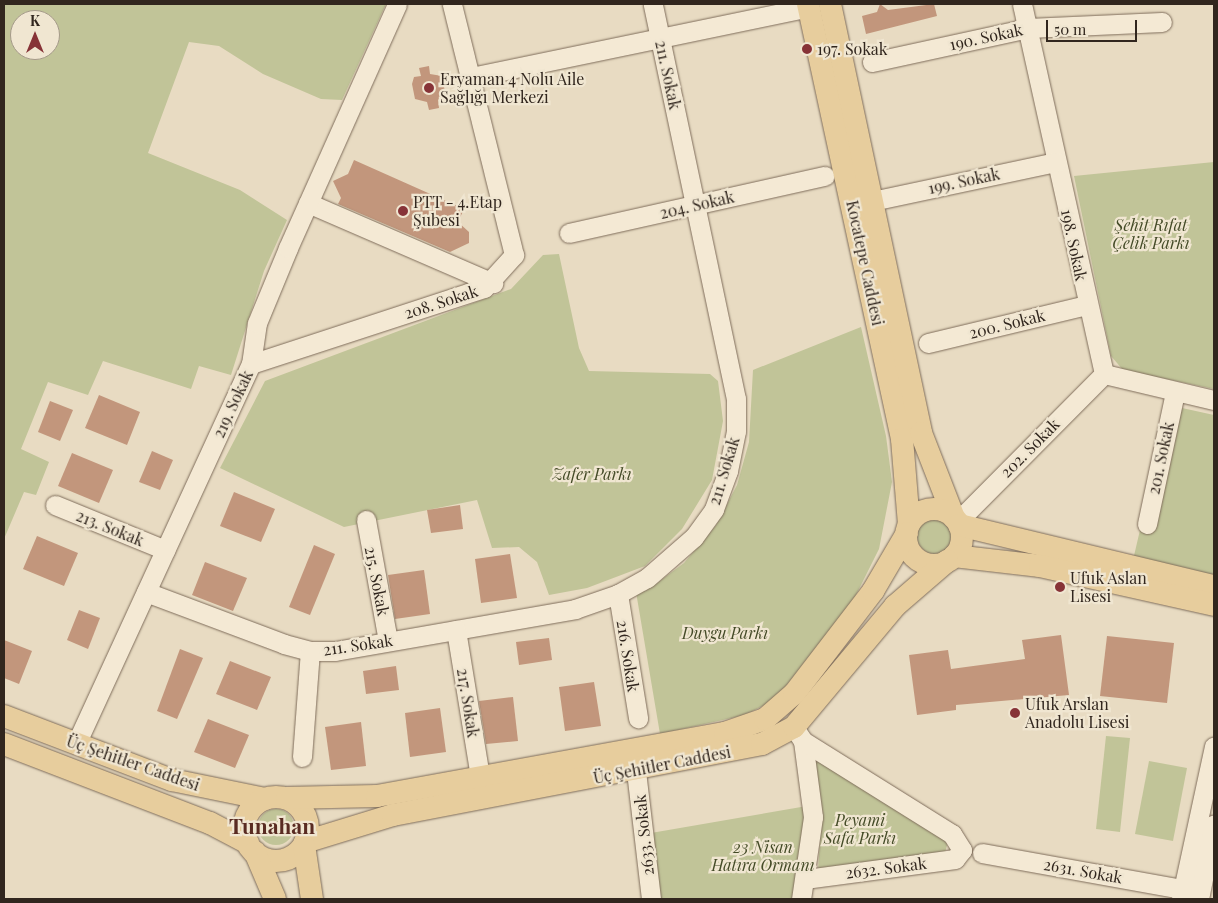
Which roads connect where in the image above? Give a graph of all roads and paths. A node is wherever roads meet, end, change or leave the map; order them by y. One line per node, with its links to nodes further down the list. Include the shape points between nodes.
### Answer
1 (397, 4): 14 (street, 219. Sokak)
2 (452, 4): 10 (street, 208. Sokak)
3 (653, 4): 8 (street, 211. Sokak)
4 (1022, 4): 7 (street, 198. Sokak)
5 (816, 5): 8 (street); 13 (main road, Kocatepe Caddesi); 28 (main road, Kocatepe Caddesi, via 902,439)
6 (1162, 22): 7 (street, 190. Sokak)
7 (1028, 28): 9 (street, 190. Sokak); 11 (street, 198. Sokak)
8 (660, 39): 10 (street); 15 (street, 211. Sokak)
9 (872, 62)
10 (472, 77): 17 (street, 208. Sokak, via 516,250)
11 (1056, 162): 13 (street, 199. Sokak); 18 (street, 198. Sokak)
12 (825, 176): 15 (street, 204. Sokak)
13 (872, 201): 26 (main road, Kocatepe Caddesi, via 921,433)
14 (308, 203): 17 (street); 20 (street, 219. Sokak, via 257,324)
15 (696, 206): 16 (street, 204. Sokak); 33 (street, 211. Sokak, via 732,375 736,431 714,509 669,564)
16 (569, 233)
17 (492, 283): 20 (street, 208. Sokak)
18 (1086, 304): 19 (street, 200. Sokak); 21 (street, 198. Sokak)
19 (928, 343)
20 (251, 364): 29 (street, 219. Sokak)
21 (1104, 374): 22 (street); 26 (street, 202. Sokak)
22 (1175, 392): 23 (street); 27 (street, 201. Sokak)
23 (1214, 400)
24 (55, 506): 29 (street, 213. Sokak)
25 (366, 520): 36 (street, 215. Sokak)
26 (957, 522): 28 (main road, via 930,510); 30 (main road, via 962,542); 31 (main road)
27 (1147, 524)
28 (908, 529): 30 (main road, via 910,550 922,562); 46 (main road, Üç Şehitler Caddesi, via 873,591 794,694 765,718 725,733)
29 (165, 550): 32 (street, 219. Sokak)
30 (951, 559): 34 (main road, via 1040,566); 40 (main road, Üç Şehitler Caddesi, via 895,606)
31 (1214, 586)
32 (146, 592): 37 (street, 211. Sokak); 42 (street, 219. Sokak)
33 (618, 594): 35 (street, 211. Sokak, via 575,609); 39 (street, 216. Sokak)
34 (1214, 605)
35 (456, 630): 36 (street, 211. Sokak); 46 (street, 217. Sokak)
36 (388, 641): 37 (street, 211. Sokak)
37 (310, 651): 44 (street)
38 (4, 716): 42 (main road, Üç Şehitler Caddesi)
39 (638, 718)
40 (798, 734): 45 (main road, Üç Şehitler Caddesi); 52 (street, via 814,817); 52 (street, 2632. Sokak, via 952,834 962,850 955,859)
41 (4, 744): 50 (main road, Üç Şehitler Caddesi, via 210,823)
42 (76, 744): 47 (main road, Üç Şehitler Caddesi, via 172,780)
43 (1214, 747): 53 (street)
44 (302, 757)
45 (636, 771): 49 (main road, Üç Şehitler Caddesi, via 393,815); 56 (street, 2633. Sokak)
46 (480, 777): 47 (main road, Üç Şehitler Caddesi, via 377,796)
47 (276, 799): 49 (main road, via 303,811 308,826); 50 (main road, via 245,823)
48 (1214, 824): 58 (street)
49 (304, 843): 50 (main road, via 283,860); 55 (main road)
50 (251, 848): 54 (main road)
51 (982, 853): 53 (street, 2631. Sokak)
52 (806, 879): 57 (street)
53 (1182, 894)
54 (275, 899)
55 (312, 899)
56 (651, 899)
57 (801, 899)
58 (1199, 899)

